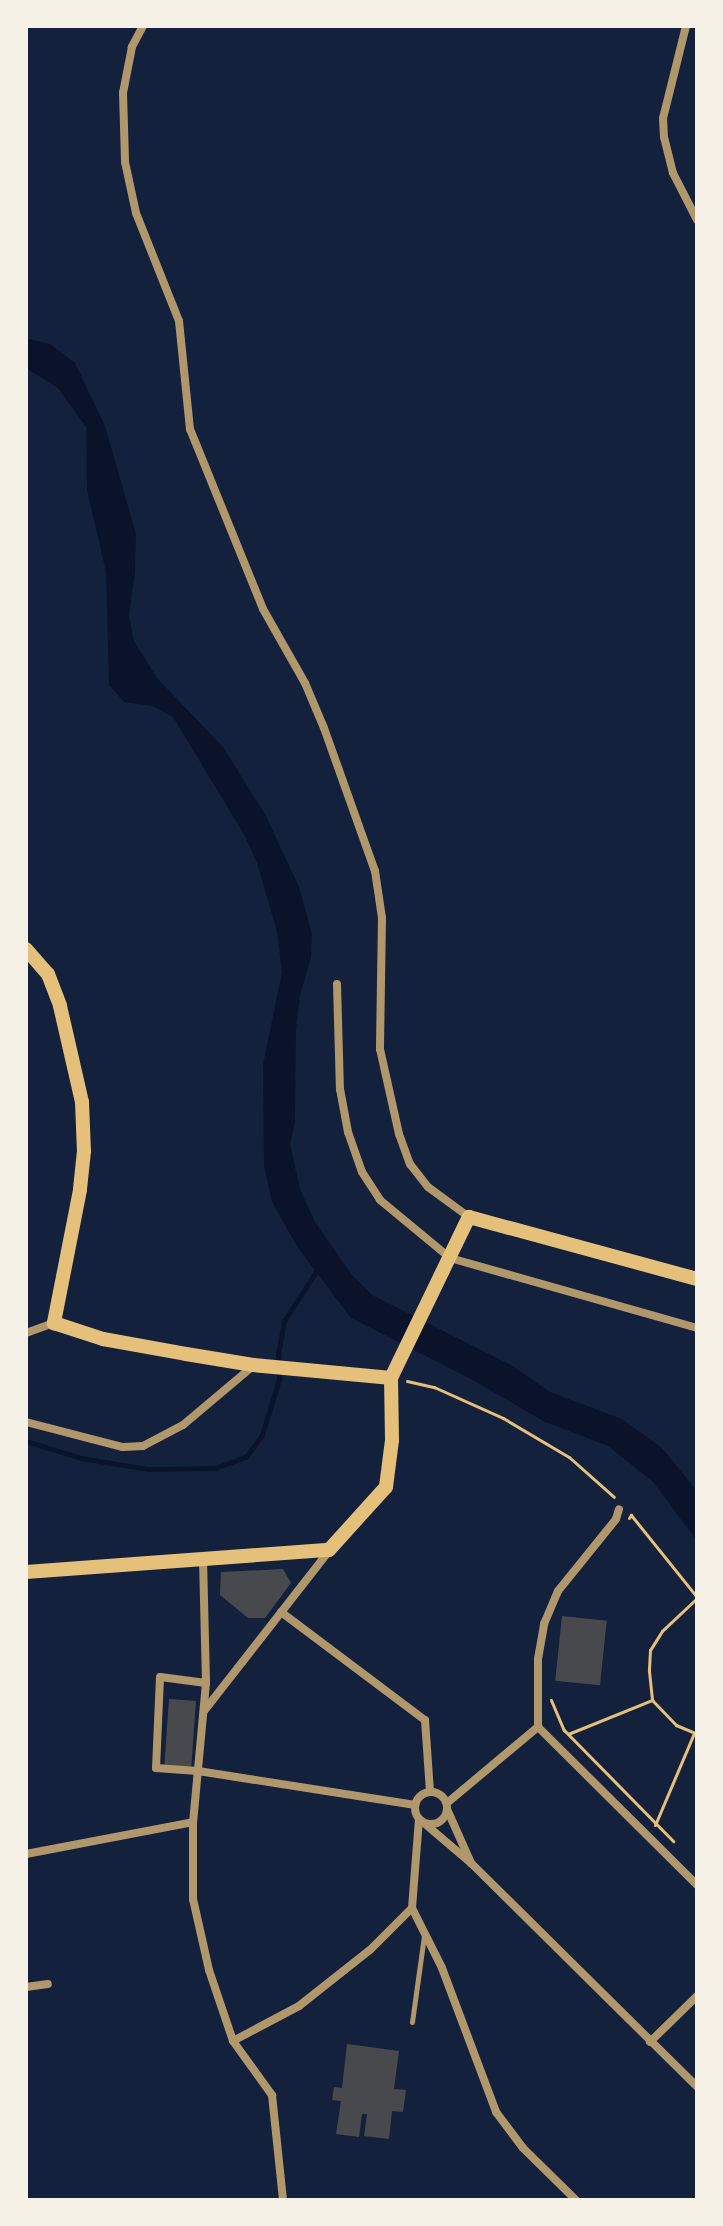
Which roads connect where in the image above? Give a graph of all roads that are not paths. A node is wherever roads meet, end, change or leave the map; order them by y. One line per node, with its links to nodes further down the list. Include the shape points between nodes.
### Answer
1 (143, 26): 6 (street, via 132,47 123,93 125,162 136,213 179,321 190,429 263,609 305,683 375,871 382,918 380,1049 399,1134 410,1164 428,1187)
2 (686, 26): 3 (street, via 663,118 664,137 673,173)
3 (697, 220)
4 (26, 949): 9 (main road, via 48,974 60,1006 82,1102 80,1190)
5 (337, 984): 7 (street, via 340,1089 362,1172 380,1200)
6 (469, 1217): 7 (main road); 8 (main road)
7 (450, 1258): 10 (street); 13 (main road)
8 (697, 1279)
9 (54, 1323): 11 (street); 12 (main road, via 103,1339)
10 (697, 1328)
11 (26, 1333)
12 (260, 1366): 13 (main road); 14 (street, via 183,1425 143,1446 123,1447)
13 (391, 1378): 16 (main road, via 386,1487)
14 (26, 1422)
15 (619, 1509): 22 (street, via 558,1591 544,1624)
16 (329, 1550): 17 (main road); 19 (street)
17 (203, 1559): 18 (main road); 20 (street)
18 (26, 1572)
19 (281, 1612): 21 (street); 24 (street, via 425,1720)
20 (206, 1683): 21 (street); 23 (street, via 160,1677 156,1768)
21 (204, 1712): 23 (street)
22 (538, 1727): 26 (street); 31 (street)
23 (198, 1771): 25 (street); 28 (street)
24 (430, 1792): 25 (street); 26 (street, via 440,1795)
25 (415, 1805): 27 (street)
26 (447, 1806): 27 (street, via 439,1822); 30 (street)
27 (422, 1821): 30 (street); 32 (street)
28 (193, 1822): 29 (street); 38 (street, via 193,1899)
29 (26, 1854)
30 (471, 1863): 39 (street)
31 (697, 1885)
32 (412, 1908): 33 (street); 38 (street, via 370,1950 299,2006)
33 (425, 1931): 37 (lane); 42 (street, via 496,2112 523,2148)
34 (48, 1984): 35 (street)
35 (26, 1987)
36 (697, 1996): 39 (street)
37 (412, 2022)
38 (233, 2041): 41 (street, via 272,2095)
39 (650, 2042): 40 (street)
40 (697, 2087)
41 (285, 2200)
42 (576, 2200)

